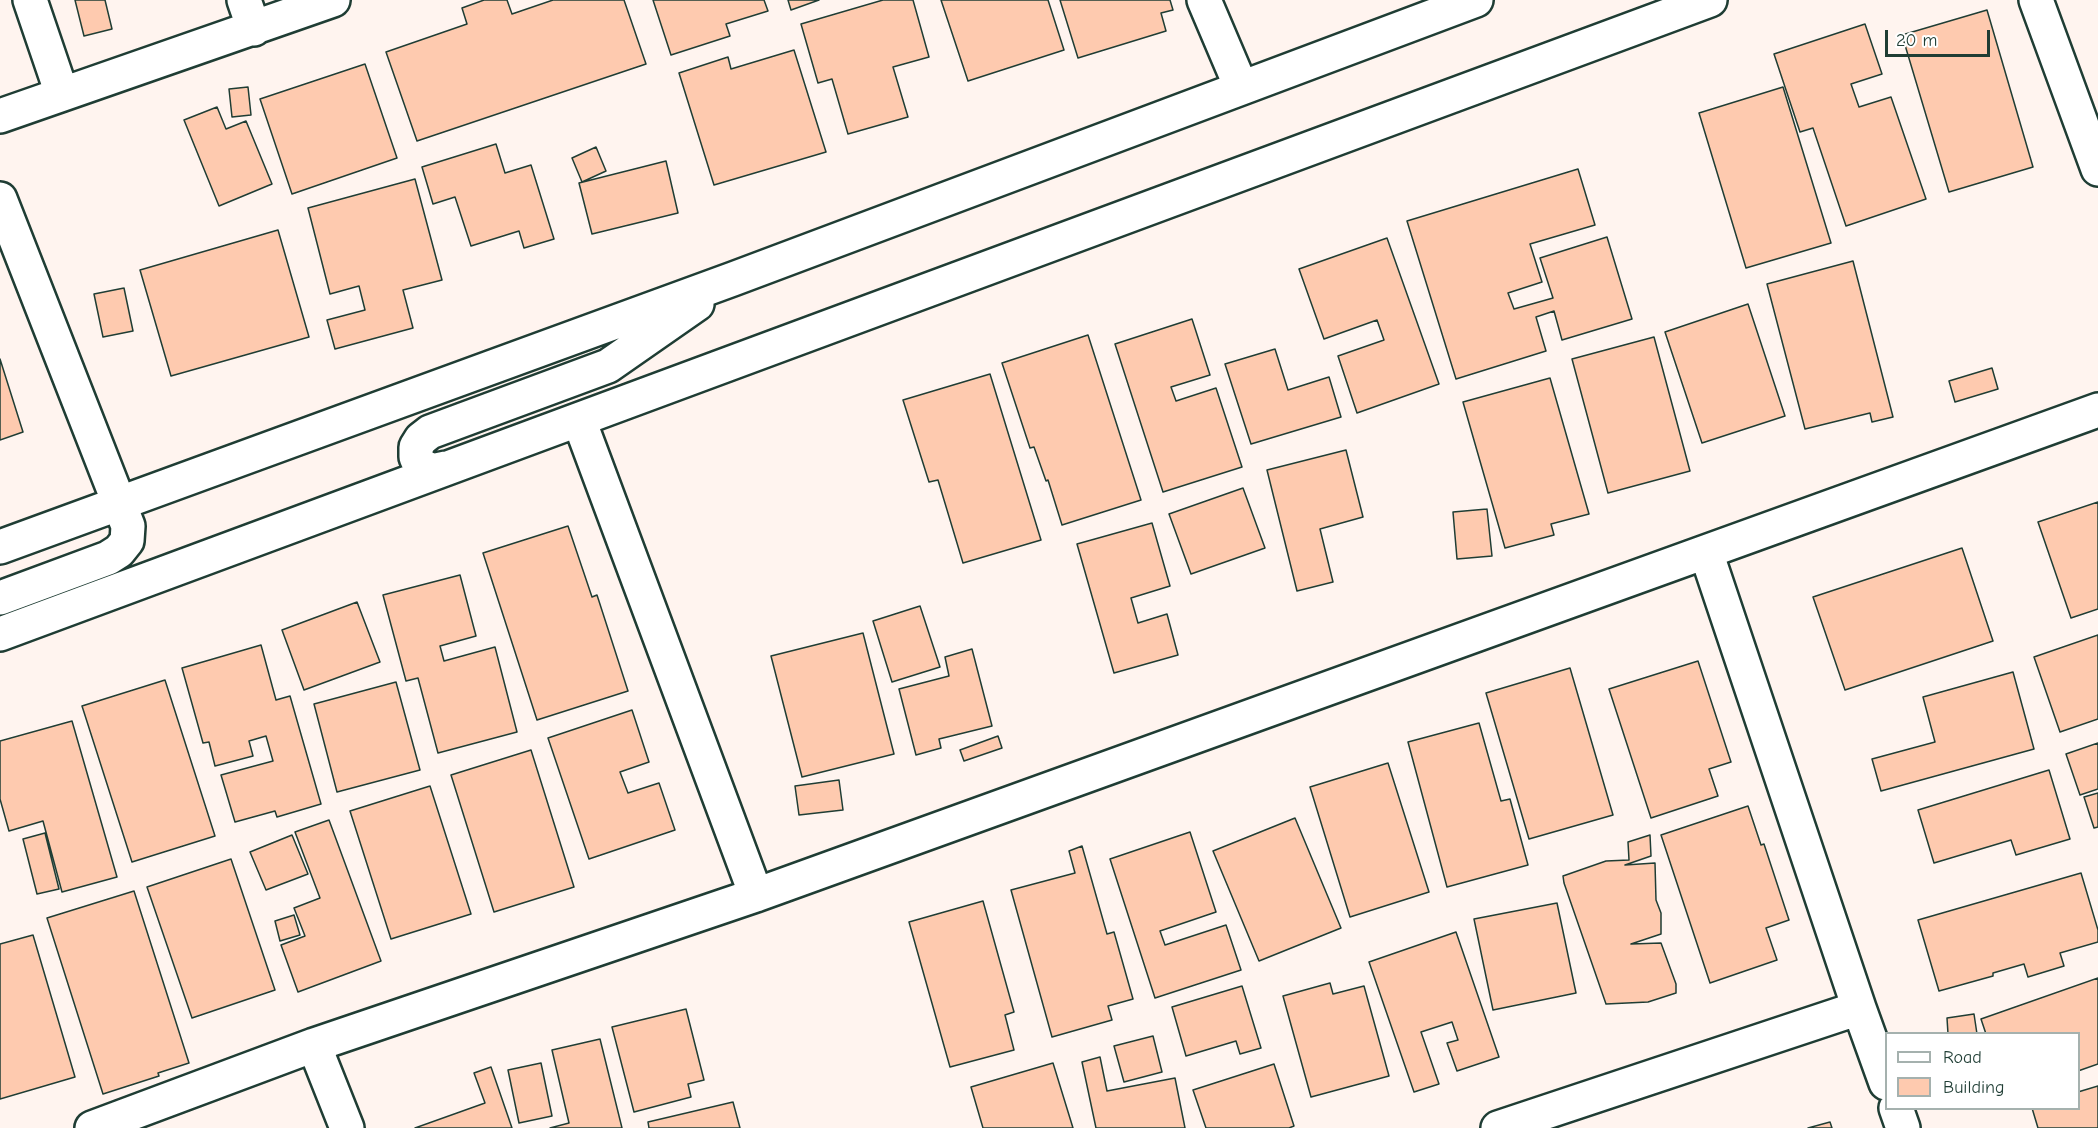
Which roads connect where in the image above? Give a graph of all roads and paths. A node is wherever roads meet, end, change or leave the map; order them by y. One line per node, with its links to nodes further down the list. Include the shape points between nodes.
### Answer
1 (30, 0): 9 (street)
2 (333, 0): 7 (street)
3 (1204, 0): 8 (street)
4 (1476, 0): 8 (street)
5 (1710, 0): 15 (street)
6 (2036, 0): 11 (street)
7 (249, 14): 9 (street)
8 (1241, 87): 13 (street)
9 (62, 94): 10 (street)
10 (0, 116)
11 (2098, 169)
12 (0, 199): 17 (street)
13 (733, 279): 16 (street, via 608,366 421,438 416,447 419,464 432,471); 17 (street)
14 (2098, 410): 19 (street)
15 (579, 420): 16 (street); 22 (street)
16 (446, 468): 21 (street)
17 (119, 503): 18 (street); 20 (street, via 128,526 127,541 119,551)
18 (0, 547)
19 (1706, 552): 22 (street); 23 (street)
20 (0, 598)
21 (0, 634)
22 (756, 895): 24 (street)
23 (1859, 1008): 25 (street); 29 (street)
24 (314, 1045): 27 (street); 28 (street)
25 (1885, 1078)
26 (1897, 1110): 30 (street)
27 (92, 1128)
28 (347, 1128)
29 (1498, 1128)
30 (1903, 1128)

